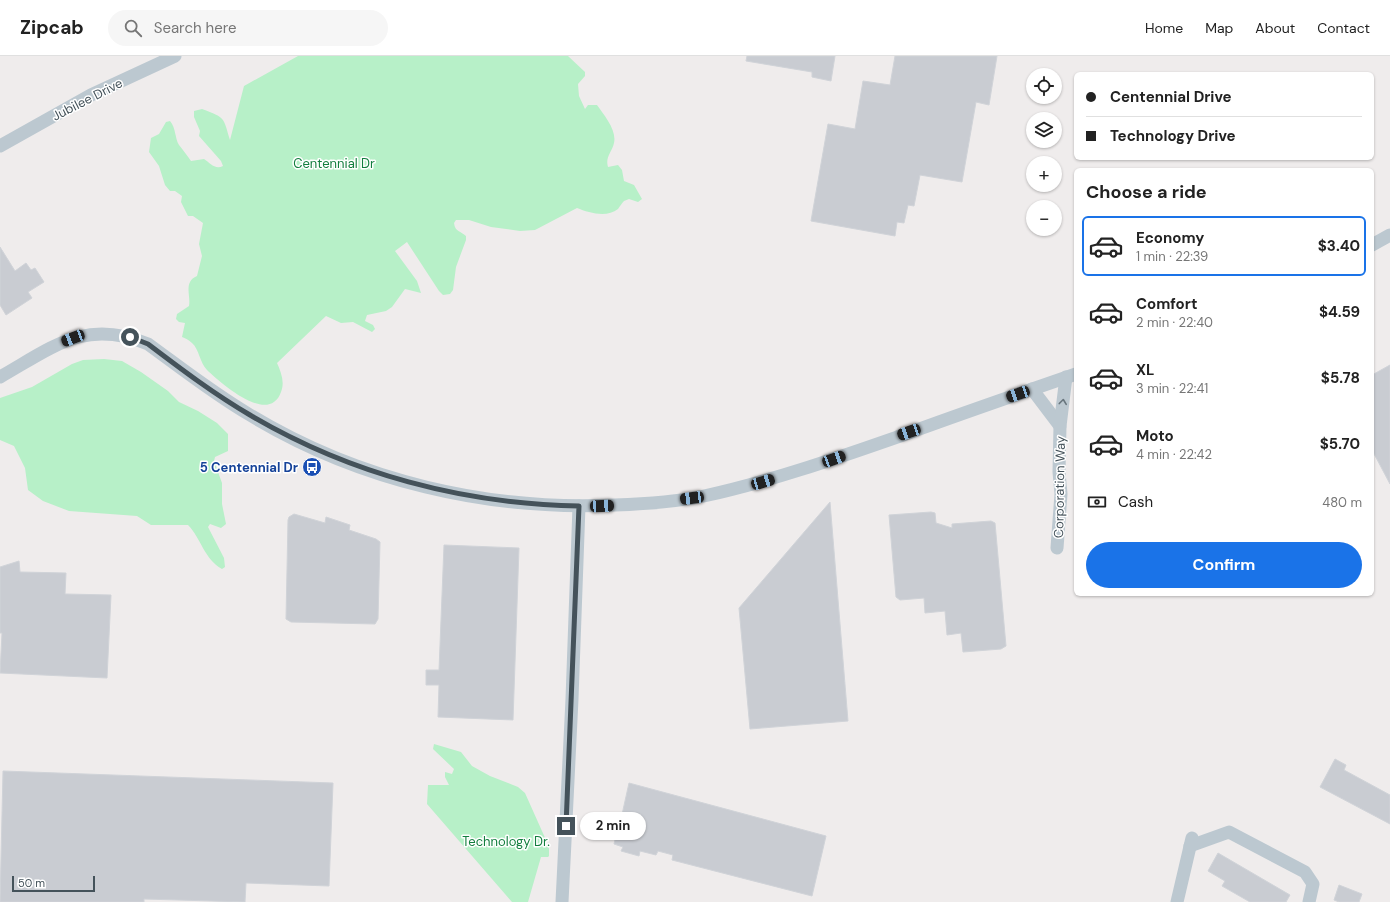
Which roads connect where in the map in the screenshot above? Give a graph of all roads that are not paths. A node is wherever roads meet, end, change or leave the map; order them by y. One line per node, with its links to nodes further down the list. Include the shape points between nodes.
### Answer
1 (175, 56): 2 (street, Jubilee Drive, via 91,95)
2 (0, 146)
3 (1390, 235): 4 (street)
4 (1374, 244)
5 (1071, 376): 7 (street); 8 (street, Corporation Way, one-way to 5)
6 (0, 377): 9 (street, via 46,349 73,338 101,333 130,337 148,344 249,415 347,462 394,478 472,497 514,503)
7 (1032, 389): 8 (street, Corporation Way); 9 (street, via 804,470 748,486 701,497)
8 (1060, 426): 10 (street, Corporation Way, via 1061,494)
9 (579, 506): 11 (street)
10 (1057, 548)
11 (562, 902)
12 (1176, 902): 13 (street, via 1191,841 1229,832 1305,872 1312,884)
13 (1309, 902)

